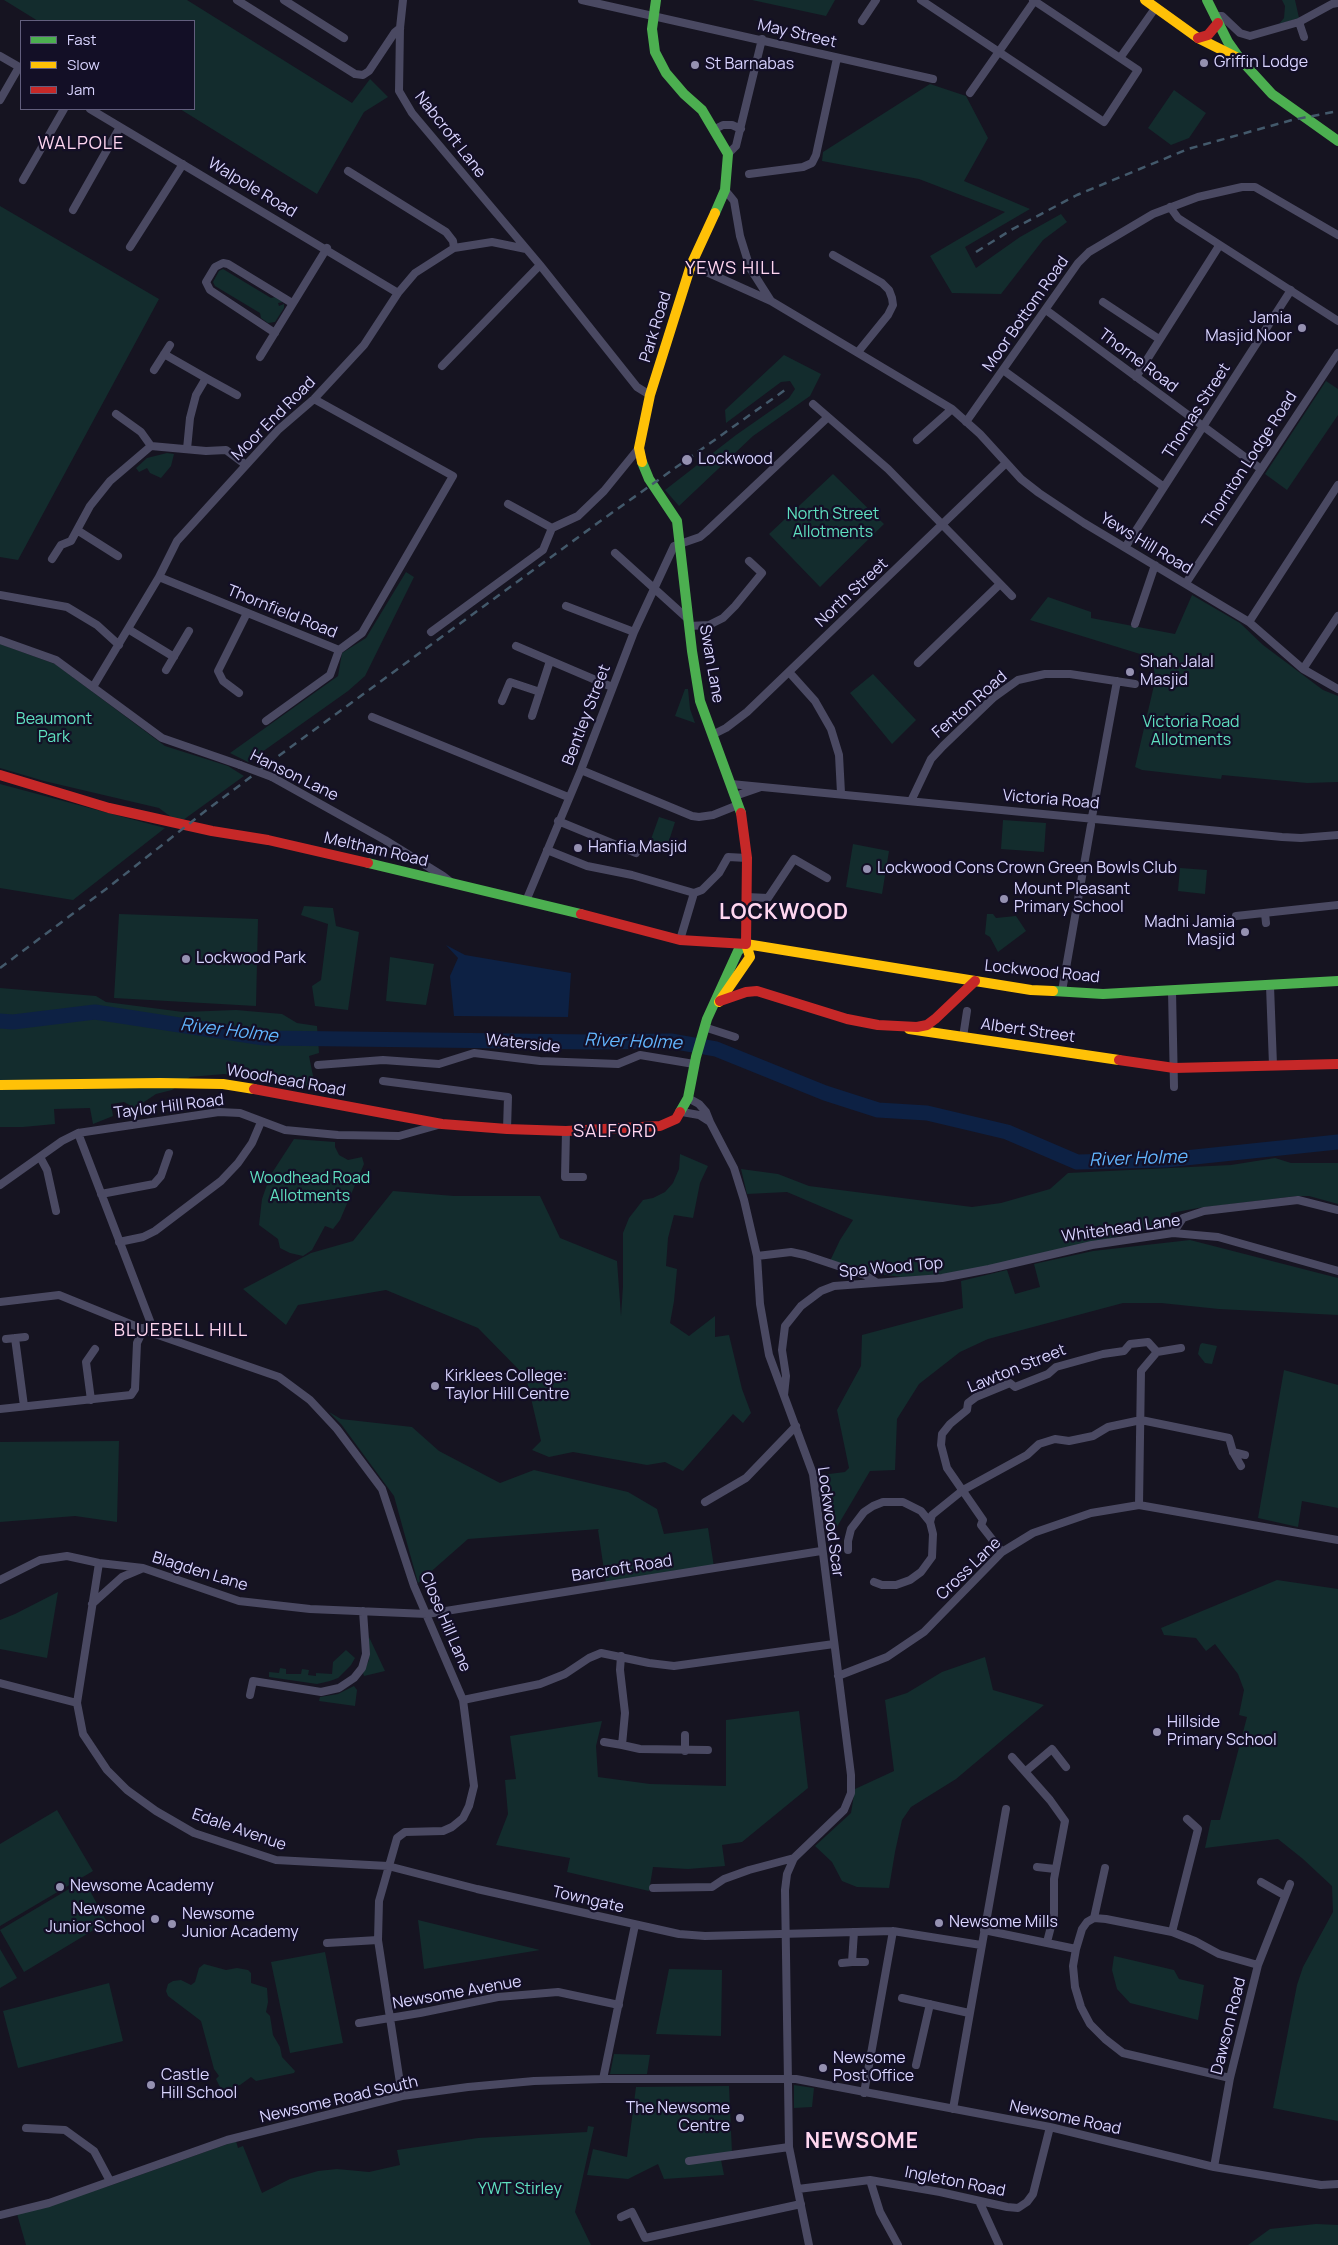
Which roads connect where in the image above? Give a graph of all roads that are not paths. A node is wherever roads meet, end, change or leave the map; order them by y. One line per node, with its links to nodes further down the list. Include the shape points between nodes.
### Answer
1 (237, 0): 18 (street, via 356,74 363,75 369,71)
2 (284, 0): 11 (street)
3 (404, 0): 18 (street, Nabcroft Lane)
4 (584, 0): 14 (street, May Street)
5 (656, 0): 14 (main road)
6 (876, 0): 16 (street)
7 (920, 0): 23 (street)
8 (1034, 0): 23 (street); 26 (street)
9 (1144, 0): 13 (main road)
10 (1207, 0): 15 (main road)
11 (294, 3): 20 (street)
12 (1335, 4): 17 (street)
13 (1156, 7): 21 (main road); 26 (street)
14 (654, 15): 22 (street, May Street); 35 (main road, via 655,52 666,73 702,110)
15 (1216, 19): 17 (street, via 1222,16 1240,33 1250,36); 21 (main road, via 1208,35); 27 (main road)
16 (862, 21)
17 (1299, 22): 19 (street)
18 (400, 28): 51 (street, Nabcroft Lane, via 398,91 412,113)
19 (1304, 37)
20 (344, 38)
21 (1198, 38): 27 (main road)
22 (762, 40): 25 (street, May Street); 36 (street)
23 (999, 52): 26 (street, via 1104,122 1138,70); 30 (street)
24 (0, 56): 28 (street)
25 (837, 58): 29 (street, May Street); 41 (street, via 812,163)
26 (1120, 58)
27 (1240, 59): 37 (main road, via 1272,94)
28 (20, 68): 31 (street)
29 (933, 79)
30 (970, 93)
31 (0, 100)
32 (63, 110): 42 (street)
33 (92, 110): 34 (street, Walpole Road)
34 (120, 127): 39 (street, Walpole Road); 45 (street)
35 (715, 129): 36 (street, via 723,125); 38 (main road)
36 (741, 129): 38 (street, via 736,146)
37 (1338, 141)
38 (728, 154): 43 (main road, Park Road)
39 (183, 164): 48 (street); 49 (street, Walpole Road)
40 (348, 171): 50 (street, via 446,232)
41 (749, 174)
42 (23, 180)
43 (725, 190): 54 (main road, Park Road); 57 (street, Yews Hill Road, via 734,201 750,268)
44 (1170, 207): 46 (street, Moor Bottom Road, via 1242,187 1255,187); 47 (street, via 1178,218); 60 (street, Moor Bottom Road, via 1089,252)
45 (73, 210)
46 (1338, 235)
47 (1219, 246): 55 (street); 63 (street)
48 (130, 247)
49 (327, 248): 56 (street, Walpole Road); 59 (street)
50 (454, 248): 51 (street, Moor End Road, via 492,242); 56 (street, Moor End Road, via 416,273)
51 (526, 249): 53 (street, Nabcroft Lane)
52 (833, 255): 65 (street, via 882,283 892,298 893,305 888,315)
53 (540, 265): 69 (street); 75 (street, Nabcroft Lane, via 637,387)
54 (691, 265): 57 (street); 75 (main road, Park Road)
55 (1291, 290): 61 (street); 82 (street, Thomas Street)
56 (398, 293): 76 (street, Moor End Road, via 364,345)
57 (771, 301): 65 (street, Yews Hill Road)
58 (1103, 302): 63 (street)
59 (292, 303): 62 (street); 62 (street, via 228,264 214,266 206,282 207,287)
60 (1046, 310): 71 (street, Moor Bottom Road); 72 (street, Thorne Road)
61 (1338, 321)
62 (275, 333): 68 (street)
63 (1159, 339): 72 (street)
64 (170, 345): 67 (street)
65 (858, 352): 78 (street, Yews Hill Road)
66 (1338, 352): 89 (street, Thornton Lodge Road)
67 (164, 354): 70 (street); 73 (street)
68 (260, 357)
69 (442, 366)
70 (154, 370)
71 (1003, 370): 81 (street, Moor Bottom Road); 91 (street)
72 (1136, 377): 82 (street, Thorne Road)
73 (206, 378): 74 (street); 86 (street, via 196,395)
74 (237, 395)
75 (650, 395): 85 (main road, Swan Lane)
76 (314, 399): 88 (street, Moor End Road, via 278,430); 122 (street, Thornfield Road, via 453,476 362,633)
77 (813, 404): 80 (street)
78 (952, 408): 81 (street, Yews Hill Road); 83 (street)
79 (116, 414): 84 (street, via 141,432)
80 (828, 417): 93 (street, via 888,469); 96 (street, via 706,532)
81 (966, 422): 87 (street, Yews Hill Road)
82 (1203, 427): 89 (street, Thorne Road); 91 (street, Thomas Street)
83 (917, 440)
84 (152, 446): 86 (street); 95 (street, via 110,481)
85 (639, 448): 94 (street, via 604,491 578,516); 96 (main road, Swan Lane, via 649,479 677,521)
86 (187, 449): 88 (street, via 226,450)
87 (1006, 463): 93 (street, North Street); 97 (street, Yews Hill Road, via 1039,493)
88 (246, 465): 103 (street, Moor End Road, via 177,541)
89 (1261, 469): 104 (street, Thornton Lodge Road)
90 (1338, 484): 113 (street)
91 (1164, 487): 97 (street, Thomas Street)
92 (508, 504): 94 (street)
93 (943, 524): 105 (street); 128 (street, North Street)
94 (552, 528): 117 (street, via 543,550)
95 (76, 530): 99 (street); 100 (street, via 71,541 61,545)
96 (680, 544): 106 (street, Bentley Street, via 674,546 669,554); 112 (main road, Swan Lane)
97 (1126, 546): 102 (street, Yews Hill Road)
98 (615, 553): 106 (street)
99 (118, 556)
100 (52, 559)
101 (750, 561): 112 (street, via 762,573 723,618 709,625)
102 (1155, 565): 104 (street, Yews Hill Road); 114 (street)
103 (159, 577): 110 (street, Thornfield Road); 115 (street, Moor End Road)
104 (1186, 583): 113 (street, Yews Hill Road)
105 (1000, 584): 108 (street); 125 (street)
106 (655, 588): 112 (street); 118 (street, Bentley Street)
107 (0, 595): 120 (street, via 67,607 97,625)
108 (1012, 596)
109 (566, 606): 118 (street)
110 (247, 613): 122 (street, Thornfield Road); 135 (street, via 218,672 223,681)
111 (1338, 616): 126 (street)
112 (689, 622): 140 (main road, Swan Lane, via 700,701)
113 (1249, 622): 126 (street, Yews Hill Road)
114 (1135, 624)
115 (128, 629): 120 (street, Moor End Road); 123 (street)
116 (189, 631): 123 (street)
117 (432, 632)
118 (634, 632): 132 (street, Bentley Street)
119 (0, 640): 131 (street, Hanson Lane, via 56,660)
120 (120, 645): 131 (street, Moor End Road)
121 (516, 646): 124 (street)
122 (339, 650): 139 (street, via 330,675)
123 (174, 657): 127 (street)
124 (550, 661): 132 (street); 134 (street)
125 (918, 663)
126 (1303, 669): 133 (street, Yews Hill Road)
127 (166, 670)
128 (789, 672): 140 (street, North Street, via 737,721); 145 (street, via 815,701 831,728 839,755)
129 (1117, 682): 130 (street, Fenton Road); 148 (street, Fenton Road, via 1070,674 1045,674 1018,680 993,698 943,746 931,760); 150 (street)
130 (1135, 684)
131 (92, 687): 156 (street, Hanson Lane, bridge, via 162,738 272,777 385,840)
132 (612, 687): 141 (street, Bentley Street)
133 (1338, 689)
134 (540, 692): 136 (street, via 510,682); 137 (street)
135 (239, 693)
136 (502, 701)
137 (532, 716)
138 (372, 718): 146 (street)
139 (266, 721)
140 (712, 735): 143 (main road, Swan Lane)
141 (581, 770): 146 (street, Bentley Street); 147 (street, Victoria Road, via 692,816 713,815)
142 (0, 774): 156 (main road, Meltham Road, via 109,808 268,840)
143 (731, 784): 144 (street, Victoria Road); 147 (main road, Swan Lane)
144 (760, 787): 145 (street, Victoria Road); 147 (street, Victoria Road)
145 (841, 793): 148 (street, Victoria Road)
146 (568, 797): 149 (street, Bentley Street)
147 (737, 800): 154 (main road, Swan Lane)
148 (911, 801): 150 (street, Victoria Road)
149 (558, 821): 152 (street, Bentley Street); 153 (street)
150 (1092, 821): 151 (street, Victoria Road, via 1291,837); 169 (street)
151 (1338, 835)
152 (546, 850): 157 (street, via 587,866); 159 (street, Bentley Street)
153 (636, 853)
154 (747, 858): 157 (street, via 728,857 719,873 702,890); 158 (main road, Swan Lane)
155 (827, 878): 158 (street, via 794,859 768,898)
156 (453, 884): 159 (main road, Meltham Road)
157 (694, 893): 164 (street)
158 (748, 897): 165 (main road, Swan Lane)
159 (526, 901): 164 (main road, Meltham Road)
160 (1338, 905): 161 (street)
161 (1265, 913): 162 (street); 163 (street)
162 (1236, 916)
163 (1266, 923)
164 (680, 940): 165 (main road, Meltham Road)
165 (746, 944): 167 (main road, Lockwood Road); 171 (main road, Swan Lane, via 750,957); 172 (main road, via 738,951)
166 (1338, 980): 168 (main road, Lockwood Road)
167 (975, 981): 169 (main road, Lockwood Road); 174 (main road, via 927,1025)
168 (1270, 986): 170 (main road, Lockwood Road); 181 (street)
169 (1062, 991): 170 (main road, Lockwood Road, via 1103,994)
170 (1172, 991): 182 (street)
171 (720, 1001): 172 (main road); 174 (main road, Albert Street, via 758,991 847,1019)
172 (711, 1008): 175 (main road)
173 (967, 1011): 177 (street)
174 (906, 1027): 177 (main road, Albert Street)
175 (703, 1029): 176 (street); 178 (main road)
176 (735, 1037)
177 (963, 1037): 182 (main road, Albert Street)
178 (695, 1060): 179 (street, Waterside, via 640,1055 618,1064 540,1061 474,1053 439,1064 383,1060); 186 (main road)
179 (318, 1064)
180 (1338, 1064): 181 (main road, Albert Street)
181 (1274, 1065): 182 (main road, Albert Street)
182 (1174, 1068): 185 (street)
183 (382, 1081): 191 (street, via 508,1097)
184 (0, 1085): 190 (main road, Woodhead Road, via 223,1084)
185 (1174, 1088)
186 (688, 1098): 187 (main road); 189 (street, Lockwood Scar, via 699,1104)
187 (682, 1112): 189 (street, via 699,1115); 192 (main road, Woodhead Road, via 676,1119 660,1126)
188 (260, 1122): 190 (street, Taylor Hill Road, via 285,1130 345,1136 399,1136); 193 (street, Taylor Hill Road, via 240,1113 219,1112); 202 (street, via 252,1143 221,1181 143,1237)
189 (710, 1122): 204 (street, Lockwood Scar, via 734,1168)
190 (442, 1124): 191 (main road, Woodhead Road)
191 (506, 1129): 192 (main road, Woodhead Road)
192 (566, 1131): 196 (street, via 565,1176)
193 (78, 1133): 195 (street, Taylor Hill Road); 198 (street)
194 (169, 1153): 198 (street, via 161,1176 154,1184)
195 (40, 1157): 197 (street, Taylor Hill Road); 200 (street, via 47,1170)
196 (583, 1177)
197 (0, 1185)
198 (101, 1194): 202 (street)
199 (1338, 1210): 201 (street, via 1298,1200 1204,1211 1183,1218)
200 (56, 1211)
201 (1173, 1233): 203 (street, Whitehead Lane); 205 (street, Whitehead Lane, via 1218,1237)
202 (119, 1242): 209 (street)
203 (1053, 1253): 206 (street, Spa Wood Top, via 942,1278)
204 (756, 1256): 206 (street, via 791,1252 805,1255 865,1275); 216 (street, Lockwood Scar, via 765,1334)
205 (1338, 1271)
206 (876, 1282): 216 (street, Spa Wood Top, via 834,1286 821,1291 791,1316 782,1336 786,1376)
207 (0, 1302): 208 (street, Close Hill Lane, via 59,1295)
208 (144, 1328): 209 (street, Close Hill Lane); 217 (street, via 137,1343 132,1395)
209 (155, 1334): 239 (street, Close Hill Lane, via 279,1377 310,1400 337,1429 382,1489 414,1586)
210 (25, 1337): 211 (street)
211 (15, 1338): 212 (street); 218 (street)
212 (6, 1339)
213 (1181, 1348): 215 (street)
214 (95, 1349): 217 (street, via 86,1362)
215 (1158, 1352): 220 (street, via 1141,1371); 225 (street, Lawton Street, via 1148,1342 1130,1344 1124,1351 1056,1366 1048,1374 1015,1387 1010,1383 968,1402 967,1410 942,1434 941,1445 947,1468)
216 (784, 1395): 221 (street, Lockwood Scar)
217 (91, 1400): 218 (street)
218 (24, 1406): 219 (street)
219 (0, 1409)
220 (1141, 1420): 222 (street, via 1229,1438); 225 (street, via 1108,1427 1092,1436 1069,1441 1054,1439 1039,1444 1028,1455); 227 (street)
221 (796, 1426): 226 (street, via 746,1478); 231 (street, Lockwood Scar, via 813,1474)
222 (1233, 1452): 223 (street); 224 (street)
223 (1245, 1455)
224 (1241, 1466)
225 (962, 1490): 228 (street, via 932,1515); 232 (street, Lawton Street)
226 (705, 1502)
227 (1139, 1506): 229 (street, Cross Lane); 232 (street, Cross Lane, via 1091,1513 1033,1533)
228 (930, 1522): 230 (street, via 912,1505 883,1502 864,1512 857,1520 851,1530); 236 (street, via 932,1556 921,1572 896,1585)
229 (1338, 1540)
230 (848, 1550)
231 (821, 1551): 239 (street, Barcroft Road); 240 (street, Lockwood Scar)
232 (1002, 1552): 242 (street, Cross Lane, via 924,1632 888,1657)
233 (99, 1563): 234 (street, Blagden Lane); 235 (street, Blagden Lane, via 67,1556 40,1560); 237 (street, Edale Avenue)
234 (143, 1568): 237 (street, via 122,1577); 238 (street, Blagden Lane, via 239,1601 310,1609)
235 (0, 1580)
236 (874, 1582)
237 (92, 1605): 246 (street, Edale Avenue)
238 (363, 1610): 239 (street, Blagden Lane); 244 (street, via 366,1654 357,1681 321,1692 252,1682)
239 (427, 1614): 245 (street, Close Hill Lane)
240 (834, 1644): 241 (street, via 674,1666); 242 (street, Lockwood Scar)
241 (621, 1656): 245 (street, via 601,1653 540,1684); 249 (street, via 625,1713)
242 (838, 1676): 257 (street, Lockwood Scar, via 851,1793 837,1818)
243 (0, 1683): 246 (street)
244 (250, 1695)
245 (463, 1700): 258 (street, Close Hill Lane, via 474,1786 469,1806 463,1818 443,1831 405,1832 397,1838)
246 (77, 1703): 258 (street, Edale Avenue, via 83,1734 108,1770 156,1811 194,1832 276,1860)
247 (685, 1735): 251 (street)
248 (604, 1742): 249 (street)
249 (622, 1745): 251 (street)
250 (708, 1750): 251 (street)
251 (685, 1751)
252 (1012, 1758): 254 (street)
253 (1066, 1767): 254 (street, via 1052,1749)
254 (1026, 1771): 261 (street, via 1065,1821)
255 (1006, 1809): 268 (street)
256 (1187, 1819): 271 (street, via 1198,1829)
257 (794, 1858): 264 (street, Lockwood Scar, via 724,1878 712,1887); 272 (street, Lockwood Scar, via 786,1882)
258 (388, 1866): 267 (street, Towngate); 273 (street, Close Hill Lane, via 379,1901)
259 (1037, 1867): 261 (street)
260 (1104, 1868): 266 (street)
261 (1055, 1869): 274 (street, via 1054,1916)
262 (1261, 1882): 265 (street)
263 (1290, 1884): 265 (street, Dawson Road)
264 (653, 1888)
265 (1284, 1895): 281 (street, Dawson Road)
266 (1094, 1918): 271 (street); 277 (street, via 1082,1930)
267 (635, 1925): 272 (street, Towngate, via 705,1936); 284 (street)
268 (984, 1930): 274 (street); 276 (street)
269 (893, 1931): 270 (street, Towngate); 276 (street, Towngate); 292 (street)
270 (854, 1932): 272 (street, Towngate); 278 (street)
271 (1172, 1932): 281 (street, via 1219,1954)
272 (786, 1933): 290 (street, Lockwood Scar)
273 (378, 1940): 275 (street); 286 (street, Close Hill Lane)
274 (1047, 1942): 277 (street)
275 (327, 1943)
276 (981, 1945): 285 (street)
277 (1076, 1949): 289 (street, via 1073,1966 1081,2007 1090,2024 1105,2039 1123,2052)
278 (852, 1962): 279 (street); 280 (street)
279 (865, 1962)
280 (842, 1963)
281 (1258, 1965): 289 (street, Dawson Road)
282 (902, 1998): 283 (street)
283 (930, 2004): 285 (street); 288 (street)
284 (619, 2005): 286 (street, Newsome Avenue, via 558,1992 498,1997); 291 (street)
285 (969, 2013): 294 (street)
286 (390, 2019): 287 (street, Newsome Avenue); 293 (street, Close Hill Lane)
287 (359, 2023)
288 (916, 2065)
289 (1230, 2078): 299 (street, Dawson Road)
290 (786, 2079): 291 (street, Newsome Road South); 292 (street, Newsome Road); 297 (street, Lockwood Scar)
291 (603, 2080): 293 (street, Newsome Road South, via 534,2081)
292 (864, 2093): 294 (street, Newsome Road)
293 (402, 2096): 301 (street, Newsome Road South, via 227,2140)
294 (953, 2109): 296 (street, Newsome Road)
295 (32, 2126): 301 (street, via 65,2130 94,2151)
296 (1050, 2127): 299 (street, Newsome Road); 304 (street, Ingleton Road, via 1033,2194 1027,2202 1018,2208)
297 (789, 2147): 298 (street); 303 (street, Lockwood Scar)
298 (689, 2161)
299 (1214, 2167): 302 (street, Newsome Road, via 1321,2185)
300 (870, 2180): 303 (street, Ingleton Road); 304 (street, Ingleton Road); 310 (street, via 880,2212)
301 (110, 2181): 306 (street, Newsome Road South, via 49,2203)
302 (1338, 2184)
303 (798, 2190): 305 (street, Lockwood Scar)
304 (980, 2201): 311 (street)
305 (801, 2204): 308 (street); 309 (street, Lockwood Scar)
306 (0, 2215)
307 (621, 2218): 308 (street, via 632,2212)
308 (647, 2241)
309 (809, 2245)
310 (898, 2245)
311 (999, 2245)

